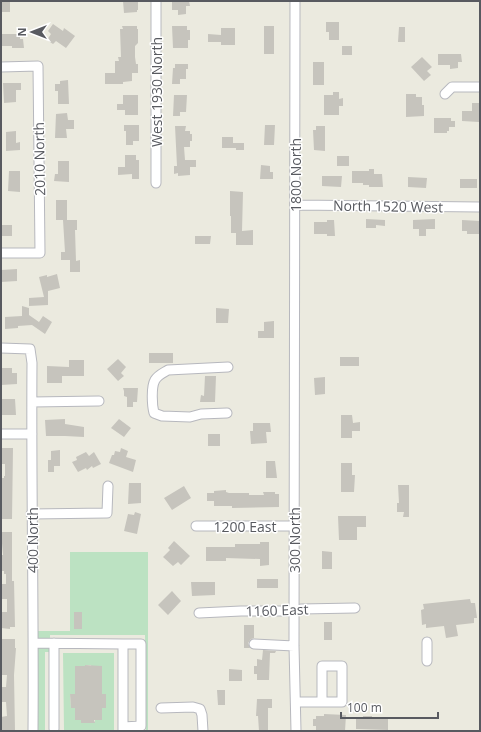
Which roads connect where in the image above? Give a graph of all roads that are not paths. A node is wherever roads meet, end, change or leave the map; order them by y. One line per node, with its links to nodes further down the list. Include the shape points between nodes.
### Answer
1 (156, 1): 6 (street, West 1930 North)
2 (295, 1): 7 (street, 1800 North)
3 (1, 67): 9 (street, 2010 North, via 38,66 40,253)
4 (480, 87): 5 (street, via 452,87)
5 (445, 94)
6 (156, 183)
7 (295, 205): 8 (street, North 1520 West); 11 (street, 1800 North)
8 (480, 207)
9 (1, 253)
10 (1, 348): 14 (street, 400 North, via 30,349)
11 (294, 348): 21 (street, 300 North)
12 (228, 367): 15 (street, via 168,370 159,375 154,382 152,406 154,413 162,416 190,417)
13 (99, 401): 14 (street)
14 (32, 402): 17 (street, 400 North)
15 (227, 413)
16 (1, 434): 17 (street)
17 (32, 434): 19 (street, 400 North)
18 (108, 486): 19 (street, via 107,513)
19 (31, 514): 26 (street, 400 North)
20 (196, 526): 21 (street, 1200 East)
21 (294, 526): 23 (street, 300 North)
22 (355, 608): 23 (street, 1160 East)
23 (294, 611): 24 (street, 1160 East); 30 (street, 300 North)
24 (199, 613)
25 (427, 642): 31 (street)
26 (34, 643): 27 (street); 37 (street, 400 North)
27 (54, 643): 28 (street); 35 (street)
28 (123, 644): 36 (street); 36 (street, via 141,644 141,726)
29 (254, 644): 30 (street)
30 (294, 646): 32 (street, 300 North)
31 (427, 661)
32 (296, 702): 33 (street); 39 (street, 300 North)
33 (322, 702)
34 (161, 708): 38 (street, via 200,709)
35 (54, 729)
36 (123, 729)
37 (33, 731)
38 (203, 731)
39 (296, 731)

